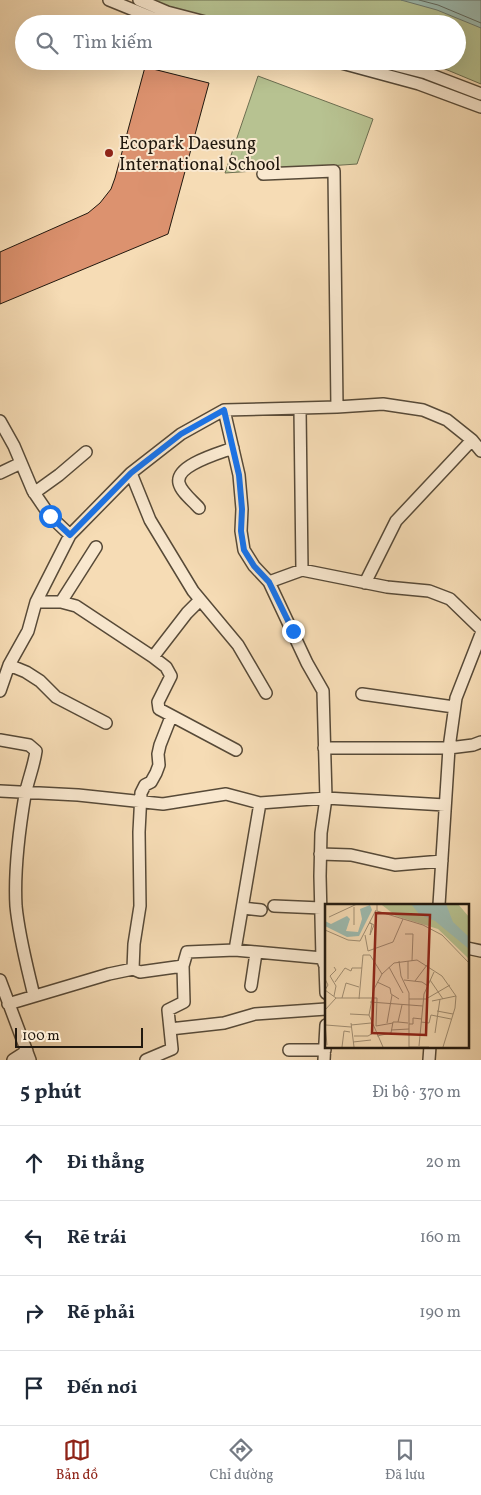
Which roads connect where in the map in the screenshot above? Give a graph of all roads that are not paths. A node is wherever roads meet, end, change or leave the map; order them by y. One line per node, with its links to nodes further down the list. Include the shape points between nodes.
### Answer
1 (110, 0): 3 (street)
2 (138, 0): 4 (street)
3 (154, 15)
4 (160, 15)
5 (366, 70): 8 (street, via 419,84)
6 (414, 70): 7 (street)
7 (481, 94)
8 (481, 107)
9 (263, 174): 10 (street, via 334,171)
10 (337, 407): 11 (street); 14 (street, via 383,404 423,410 446,420)
11 (300, 408): 12 (street); 25 (street)
12 (224, 410): 15 (street); 20 (street, via 181,434)
13 (0, 421): 18 (street)
14 (472, 440): 16 (street); 27 (street, via 396,521)
15 (232, 448): 22 (street, via 199,460 181,475 181,488); 26 (street, via 239,475 244,550)
16 (481, 451)
17 (86, 452): 21 (street)
18 (21, 463): 19 (street); 21 (street)
19 (0, 473)
20 (131, 473): 23 (street); 28 (street, via 150,520)
21 (34, 493): 23 (street, via 50,516)
22 (199, 508)
23 (70, 535): 29 (street)
24 (96, 547): 30 (street)
25 (302, 570): 26 (street); 27 (street)
26 (269, 582): 42 (street, via 323,691)
27 (365, 583): 31 (street, via 429,591 450,599)
28 (200, 600): 32 (street); 35 (street, via 238,644)
29 (36, 602): 30 (street); 33 (street, via 28,631)
30 (61, 602): 32 (street, via 76,606)
31 (481, 635): 37 (street)
32 (153, 657): 38 (street, via 170,674 157,705 160,711)
33 (9, 665): 34 (street); 39 (street, via 40,681 56,697)
34 (0, 691)
35 (266, 693)
36 (362, 694): 37 (street)
37 (454, 707): 43 (street)
38 (171, 717): 44 (street); 48 (street, via 158,750 158,768 153,780 144,787)
39 (106, 723)
40 (0, 740): 46 (street, via 29,745 36,751 33,768)
41 (481, 742): 43 (street)
42 (324, 748): 43 (street); 47 (street)
43 (449, 748): 50 (street)
44 (236, 750)
45 (0, 791): 46 (street)
46 (20, 792): 48 (street); 68 (street, via 16,904)
47 (326, 798): 49 (street); 50 (street); 51 (street)
48 (140, 801): 49 (street, via 163,804 226,794); 64 (street, via 140,906)
49 (260, 803): 55 (street)
50 (445, 805): 52 (street)
51 (320, 854): 52 (street, via 352,855 395,865); 56 (street)
52 (442, 860): 53 (street)
53 (439, 904)
54 (274, 906): 56 (street)
55 (243, 908): 57 (street); 59 (street)
56 (321, 908): 62 (street)
57 (261, 910)
58 (468, 948): 60 (street)
59 (235, 950): 61 (street); 63 (street, via 186,952)
60 (481, 951)
61 (256, 952): 62 (street); 67 (street)
62 (324, 963): 65 (street)
63 (184, 966): 64 (street, via 140,972); 71 (street, via 184,1002 168,1010)
64 (133, 969): 68 (street)
65 (325, 978)
66 (0, 980): 69 (street)
67 (250, 986)
68 (34, 996): 69 (street)
69 (8, 1004): 73 (street)
70 (325, 1009): 71 (street, via 256,1014 224,1023)
71 (170, 1029): 76 (street, via 172,1049)
72 (289, 1050): 74 (street)
73 (28, 1055): 75 (street)
74 (325, 1055)
75 (13, 1060)
76 (146, 1060)

